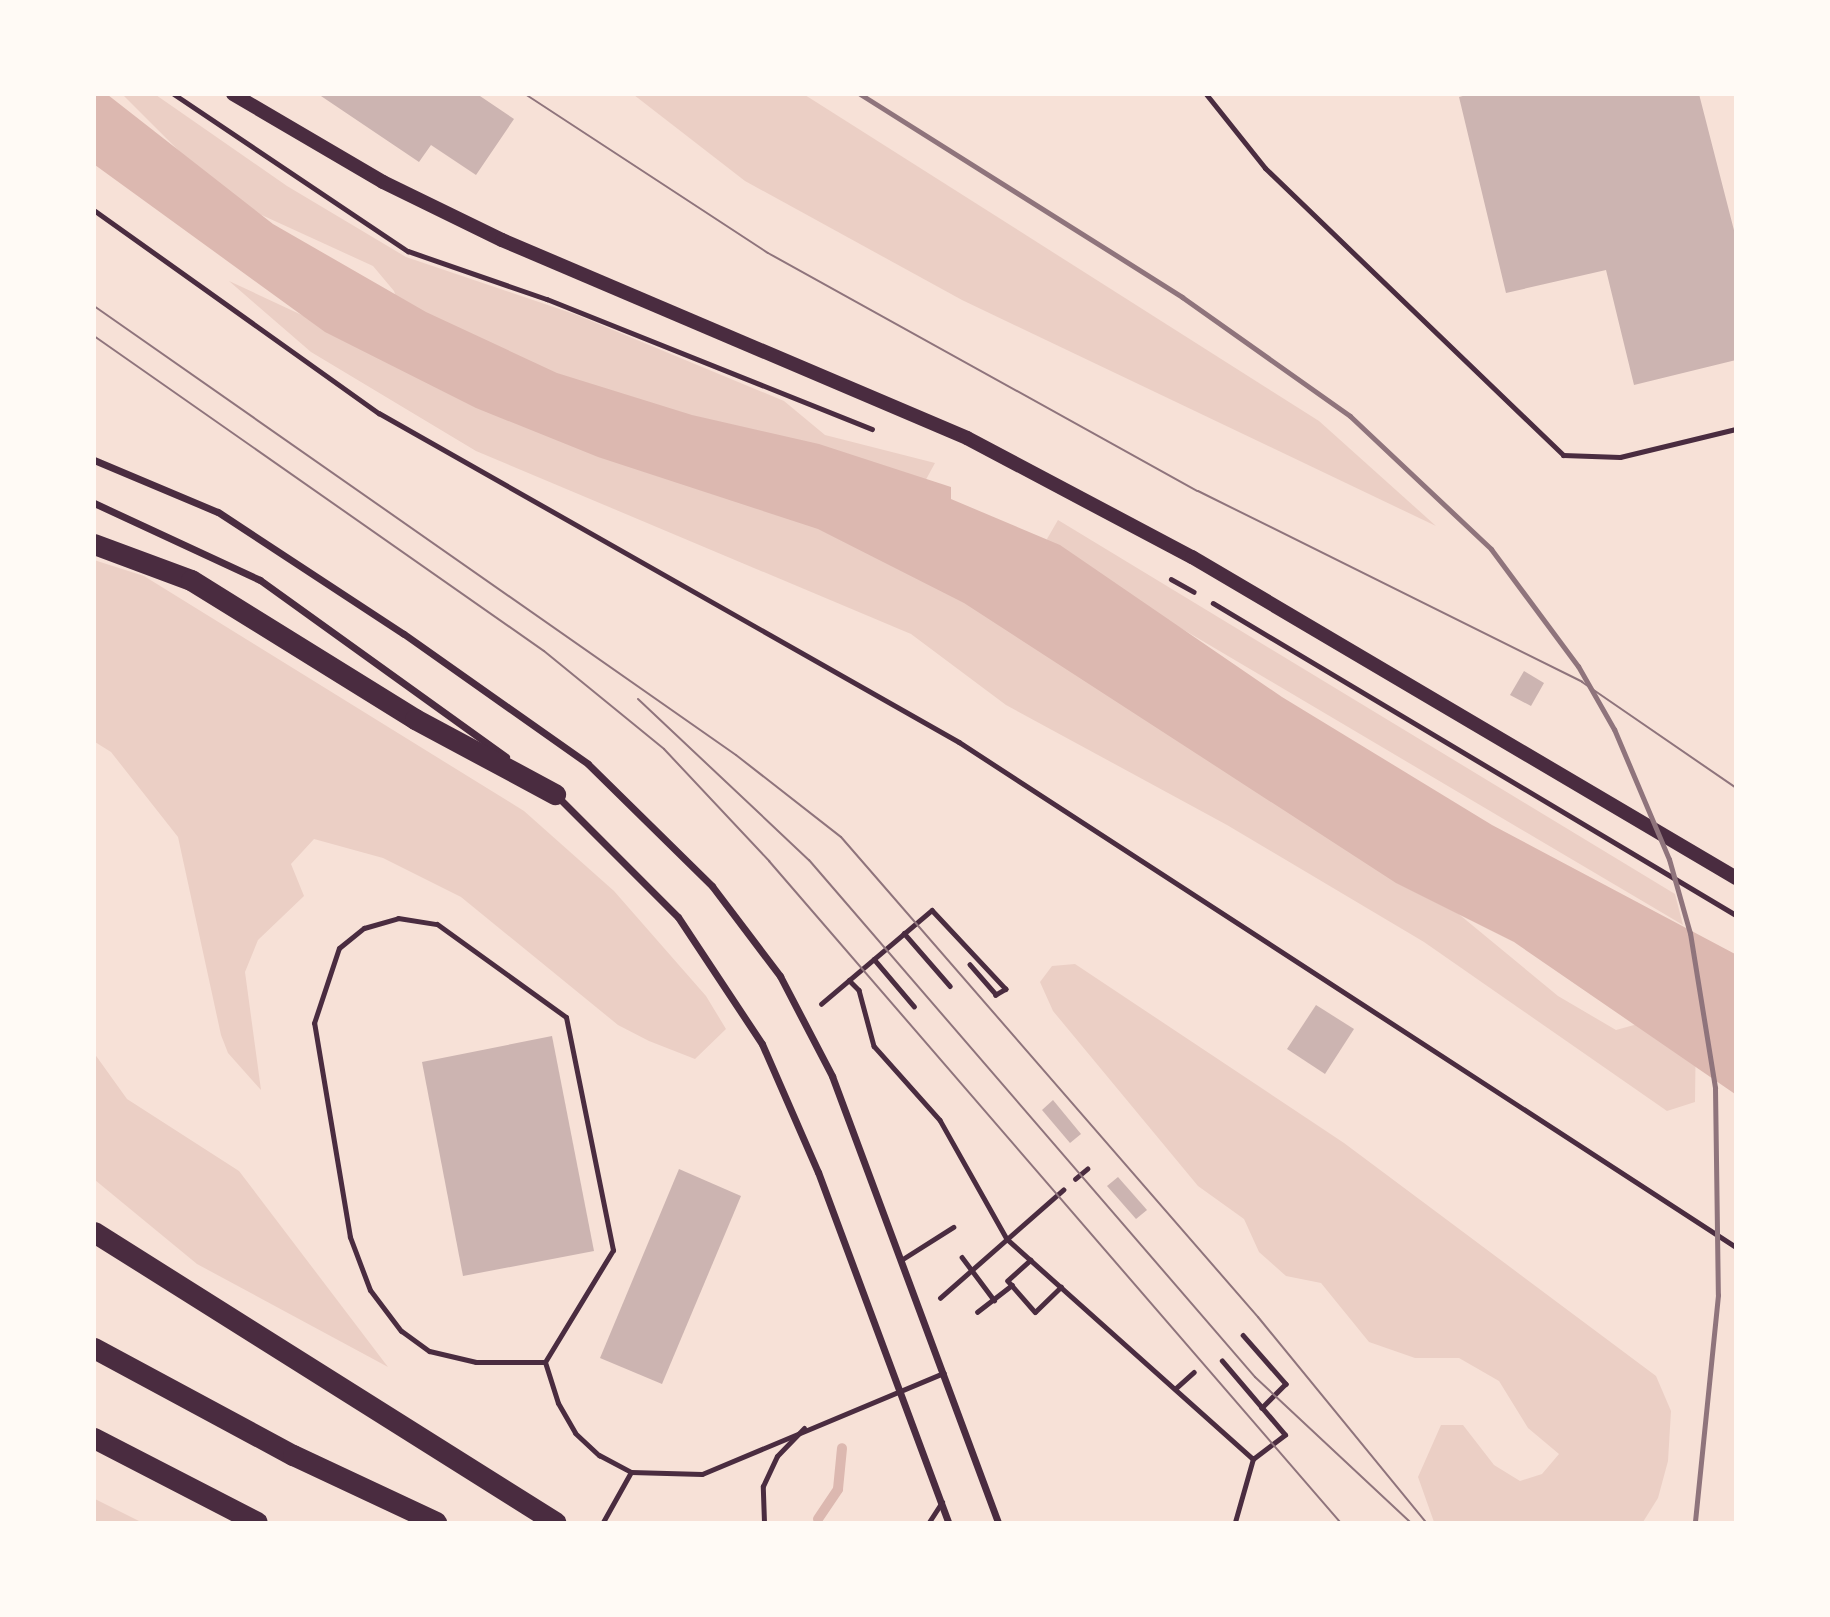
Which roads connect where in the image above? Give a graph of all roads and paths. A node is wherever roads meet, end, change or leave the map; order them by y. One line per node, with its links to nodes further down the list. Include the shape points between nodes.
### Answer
1 (174, 94): 6 (path, via 408,251 547,299)
2 (233, 94): 12 (main road, via 383,181 502,240 967,438 1192,557)
3 (1206, 94): 5 (lane, via 1265,168 1563,455 1619,457)
4 (94, 210): 27 (path, via 379,414 959,742)
5 (1735, 429)
6 (883, 434)
7 (94, 460): 29 (street, via 218,512 279,549 588,764 674,843 753,937 807,1022)
8 (94, 503): 11 (street, via 260,580 379,660)
9 (94, 544): 11 (highway, via 191,580 415,719)
10 (1166, 576): 13 (path)
11 (555, 794): 43 (street, via 678,917 762,1044)
12 (1735, 878)
13 (1735, 915)
14 (904, 933): 15 (path); 16 (path, via 932,910 1006,989 996,995); 18 (path)
15 (874, 959): 17 (path); 20 (path)
16 (970, 965)
17 (849, 980): 19 (path); 26 (path, via 859,990 874,1046 940,1120)
18 (950, 986)
19 (821, 1004)
20 (914, 1006)
21 (1087, 1169): 22 (path)
22 (1074, 1180)
23 (1063, 1190): 26 (path)
24 (953, 1227): 29 (lane)
25 (94, 1232): 53 (highway)
26 (1007, 1239): 30 (path); 31 (path)
27 (1735, 1247)
28 (962, 1257): 31 (path)
29 (901, 1260): 42 (street)
30 (1031, 1260): 32 (path, via 1008,1281); 33 (path)
31 (971, 1270): 34 (path); 35 (path)
32 (1012, 1286): 33 (path, via 1035,1312); 35 (path)
33 (1061, 1287): 44 (path)
34 (940, 1298)
35 (994, 1300): 36 (path)
36 (977, 1312)
37 (1242, 1335): 45 (path, via 1286,1384)
38 (94, 1348): 52 (highway, via 293,1455)
39 (1222, 1361): 45 (path)
40 (545, 1362): 40 (lane, via 476,1362 429,1351 401,1331 370,1290 350,1237 314,1023 339,948 364,928 398,918 437,925 566,1017 613,1250); 49 (lane, via 575,1433)
41 (1194, 1372): 44 (path)
42 (944, 1373): 43 (lane); 58 (street)
43 (900, 1387): 46 (lane); 50 (street)
44 (1175, 1389): 48 (path)
45 (1262, 1408): 48 (path, via 1285,1435)
46 (807, 1426): 49 (lane, via 702,1474); 55 (lane, via 777,1456 763,1486)
47 (94, 1438): 51 (highway)
48 (1253, 1459): 59 (path)
49 (631, 1472): 54 (lane)
50 (942, 1502): 56 (lane); 57 (street)
51 (257, 1522)
52 (436, 1522)
53 (555, 1522)
54 (603, 1522)
55 (764, 1522)
56 (929, 1522)
57 (948, 1522)
58 (998, 1522)
59 (1235, 1522)

